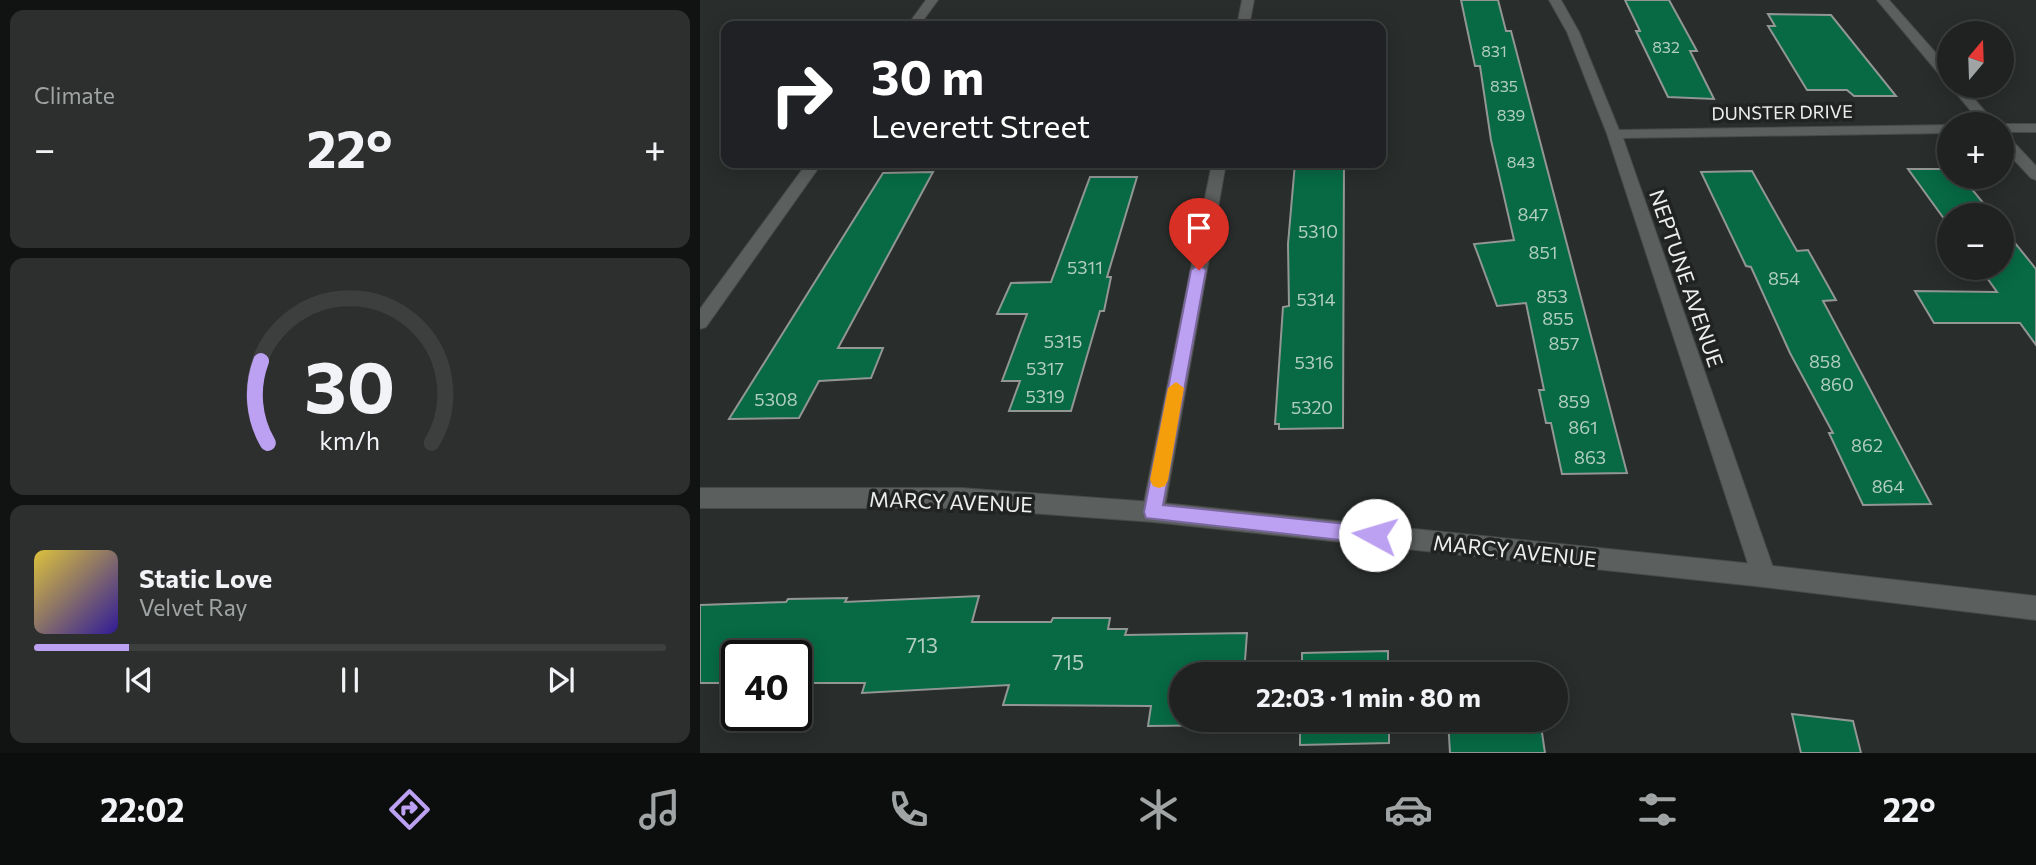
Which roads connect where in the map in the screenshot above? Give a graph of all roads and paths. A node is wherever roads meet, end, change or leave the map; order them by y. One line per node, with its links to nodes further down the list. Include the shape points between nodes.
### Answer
1 (932, 0): 5 (street)
2 (1248, 0): 6 (street)
3 (1555, 0): 13 (street, NEPTUNE AVENUE, via 1573,32)
4 (1883, 0): 7 (street)
5 (917, 21)
6 (1244, 21)
7 (1937, 63)
8 (1966, 98): 9 (street)
9 (1979, 112)
10 (2014, 128): 11 (street)
11 (2036, 128)
12 (1937, 129): 13 (street, DUNSTER DRIVE)
13 (1614, 134): 21 (street, NEPTUNE AVENUE)
14 (2014, 151): 17 (street)
15 (811, 168): 18 (street)
16 (1218, 168): 20 (street)
17 (2036, 176)
18 (700, 323)
19 (700, 498): 20 (street, MARCY AVENUE, via 961,498)
20 (1153, 512): 21 (street, MARCY AVENUE)
21 (1764, 576): 22 (street, MARCY AVENUE)
22 (2036, 608)

